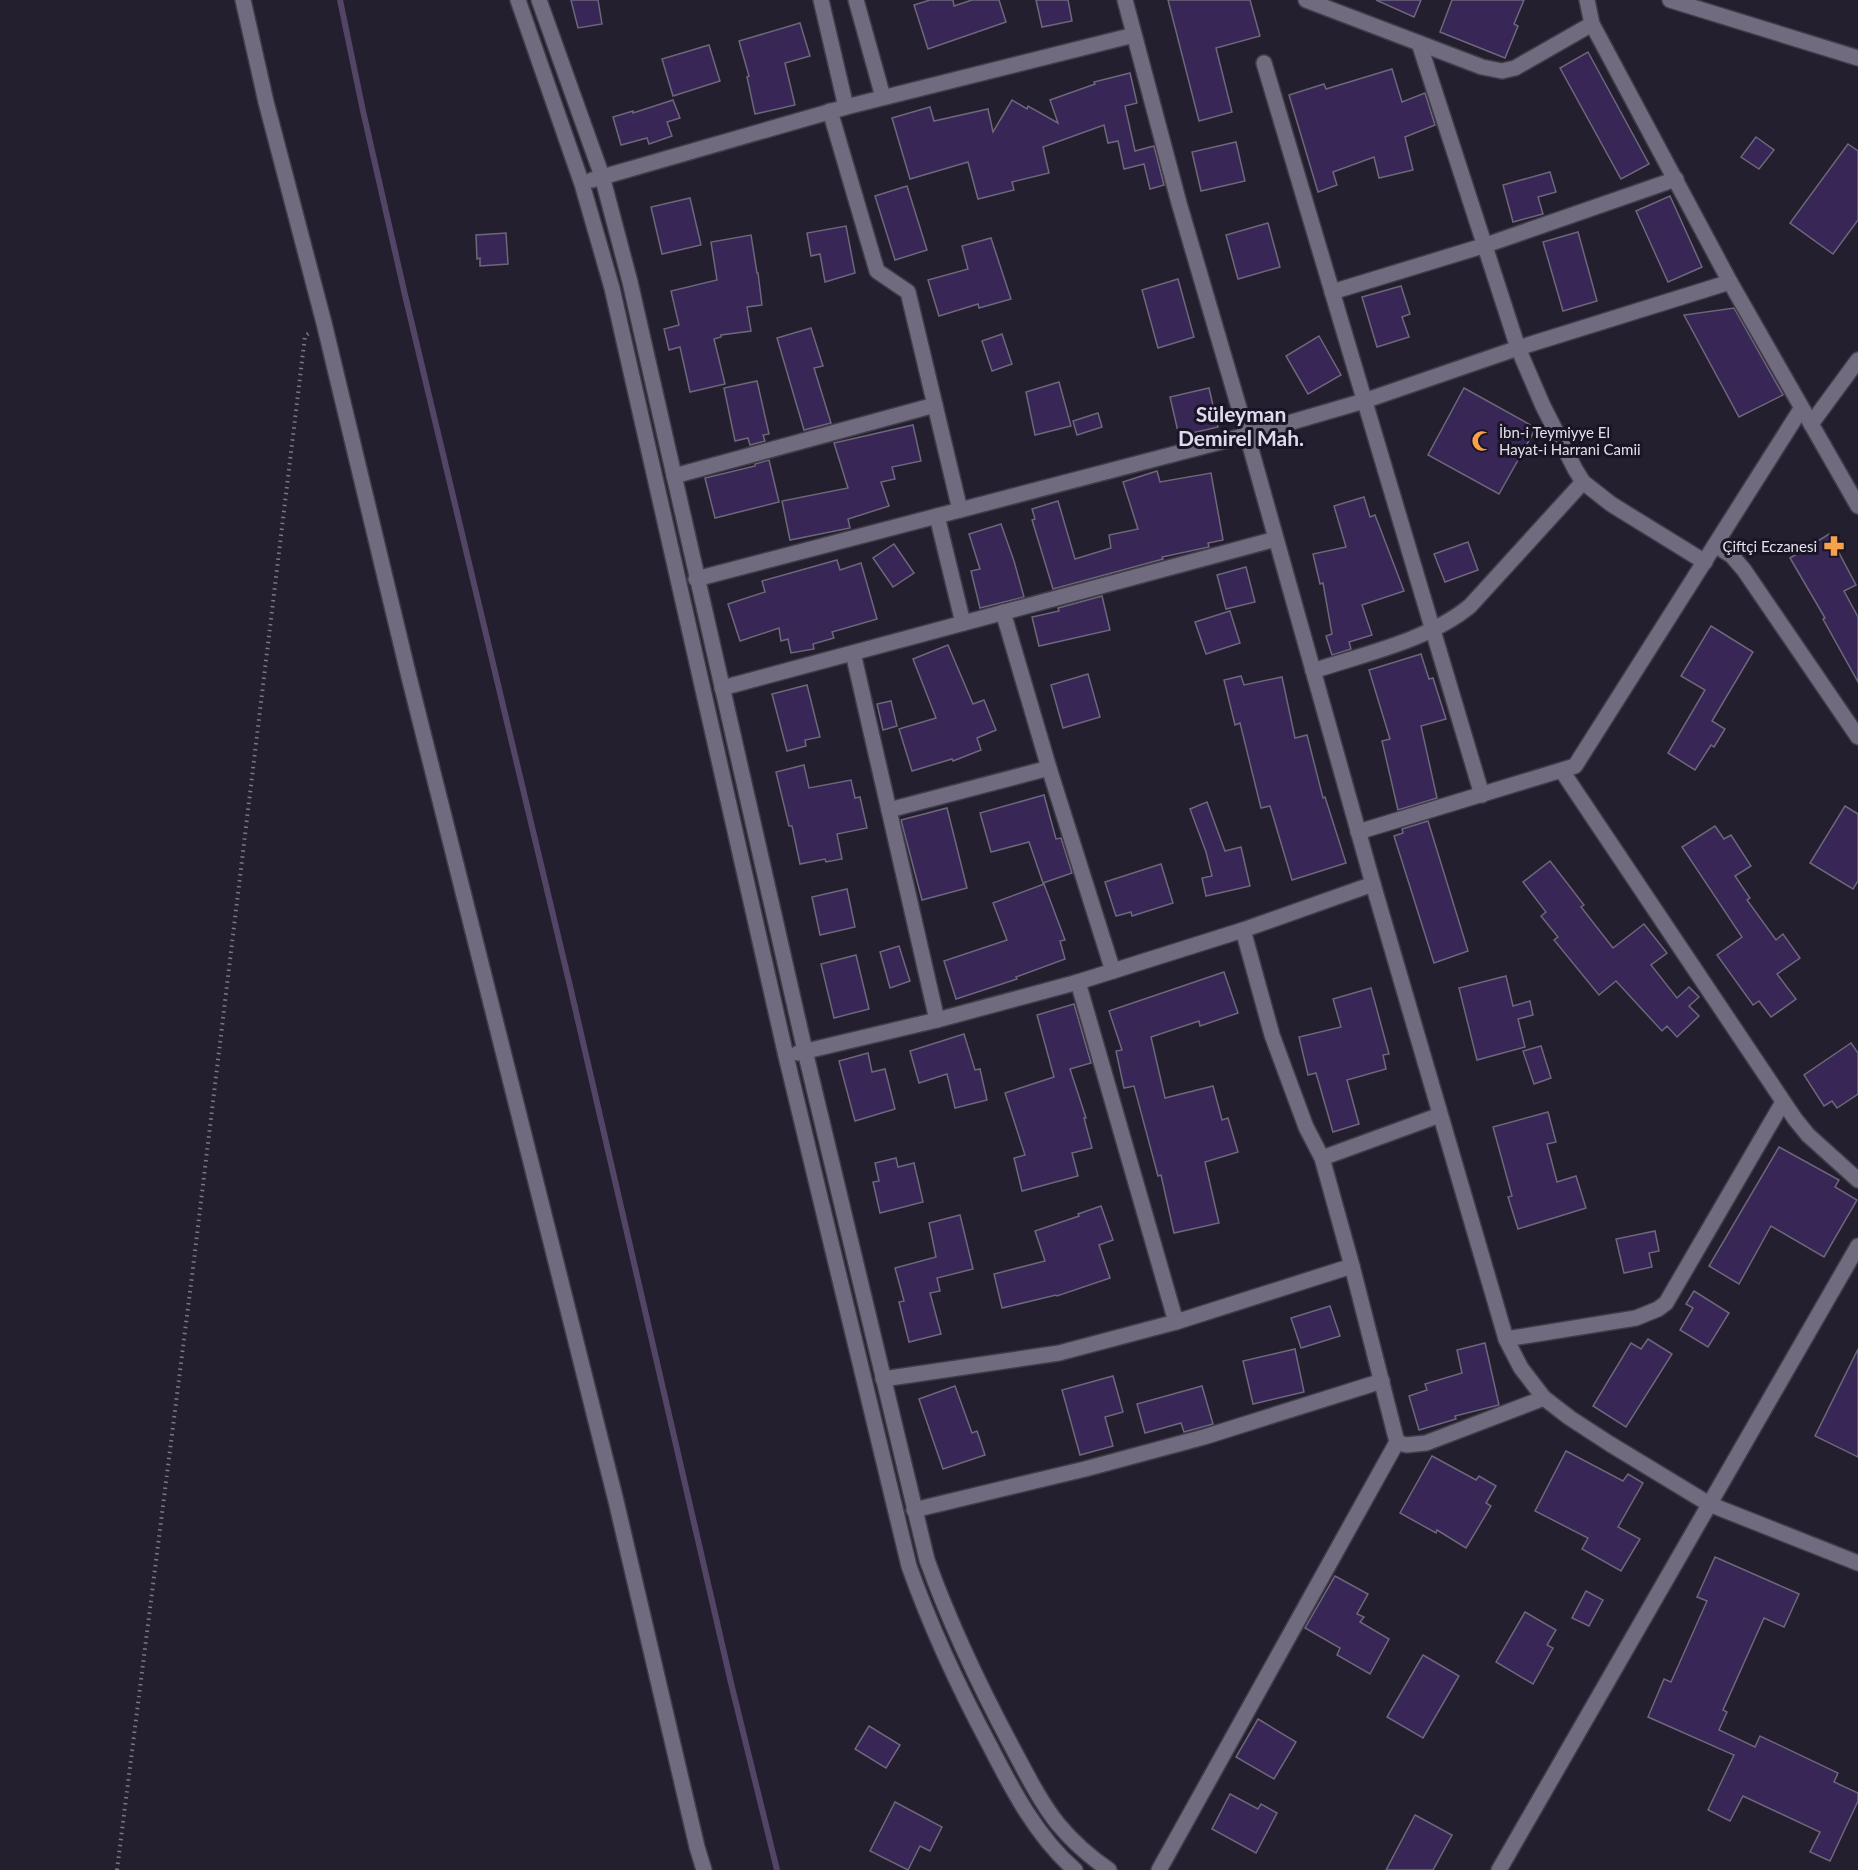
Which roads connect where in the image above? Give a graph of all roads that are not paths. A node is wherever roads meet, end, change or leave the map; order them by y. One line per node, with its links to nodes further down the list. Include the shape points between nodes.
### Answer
1 (243, 0): 74 (street)
2 (518, 0): 20 (street)
3 (539, 0): 18 (street)
4 (821, 0): 16 (street)
5 (856, 0): 15 (street)
6 (1125, 0): 11 (street)
7 (1306, 0): 12 (street)
8 (1587, 0): 10 (street)
9 (1670, 0): 13 (street)
10 (1592, 24): 12 (street, via 1528,62 1502,71 1482,68); 19 (street)
11 (1134, 35): 15 (street); 30 (street)
12 (1419, 43): 21 (street)
13 (1858, 58)
14 (1264, 63): 23 (street)
15 (883, 98): 16 (street)
16 (846, 107): 17 (street)
17 (830, 111): 18 (street); 27 (street, via 877,271 908,292)
18 (602, 176): 20 (street); 31 (street)
19 (1676, 179): 21 (street); 22 (street)
20 (582, 184): 58 (street, via 612,288)
21 (1486, 245): 23 (street); 24 (street)
22 (1730, 282): 24 (street); 28 (street)
23 (1332, 292): 26 (street)
24 (1518, 348): 26 (street); 32 (street)
25 (1858, 360): 29 (street)
26 (1364, 401): 30 (street); 42 (street)
27 (934, 405): 31 (street); 34 (street)
28 (1801, 408): 29 (street); 37 (street)
29 (1811, 424): 33 (street)
30 (1247, 435): 34 (street); 36 (street)
31 (674, 476): 39 (street)
32 (1583, 482): 38 (street); 42 (street, via 1470,606)
33 (1858, 506)
34 (960, 510): 35 (street)
35 (937, 516): 39 (street); 41 (street)
36 (1276, 539): 40 (street); 44 (street)
37 (1715, 545): 38 (street); 46 (street, via 1744,570)
38 (1704, 562): 48 (street, via 1575,766)
39 (696, 579): 45 (street)
40 (1004, 612): 41 (street); 47 (street)
41 (963, 623): 43 (street)
42 (1433, 631): 44 (street); 49 (street)
43 (853, 653): 45 (street); 50 (street)
44 (1313, 671): 51 (street)
45 (722, 688): 57 (street)
46 (1858, 736)
47 (1049, 768): 50 (street); 54 (street)
48 (1562, 771): 49 (street); 59 (street)
49 (1482, 795): 51 (street)
50 (889, 810): 56 (street)
51 (1358, 832): 52 (street)
52 (1373, 884): 53 (street); 60 (street)
53 (1243, 930): 54 (street); 61 (street, via 1283,1067)
54 (1113, 970): 55 (street)
55 (1078, 982): 56 (street); 65 (street)
56 (937, 1020): 57 (street)
57 (805, 1051): 58 (street); 67 (street)
58 (786, 1056): 75 (street, via 909,1566 927,1617 1004,1773 1041,1833)
59 (1783, 1102): 62 (street, via 1808,1135); 66 (street, via 1666,1303 1636,1318)
60 (1440, 1115): 61 (street); 66 (street)
61 (1322, 1158): 64 (street)
62 (1858, 1180)
63 (1858, 1246): 71 (street)
64 (1352, 1266): 65 (street); 68 (street)
65 (1176, 1322): 67 (street, via 1059,1353)
66 (1506, 1339): 69 (street, via 1521,1368)
67 (883, 1379): 72 (street)
68 (1382, 1381): 70 (street); 72 (street, via 1128,1458)
69 (1544, 1398): 70 (street, via 1426,1443); 71 (street, via 1610,1444)
70 (1397, 1442): 77 (street)
71 (1709, 1503): 73 (street); 78 (street)
72 (914, 1510): 76 (street, via 945,1610 993,1712 1058,1823 1086,1853)
73 (1858, 1563)
74 (704, 1870)
75 (1076, 1870)
76 (1109, 1870)
77 (1159, 1870)
78 (1499, 1870)

